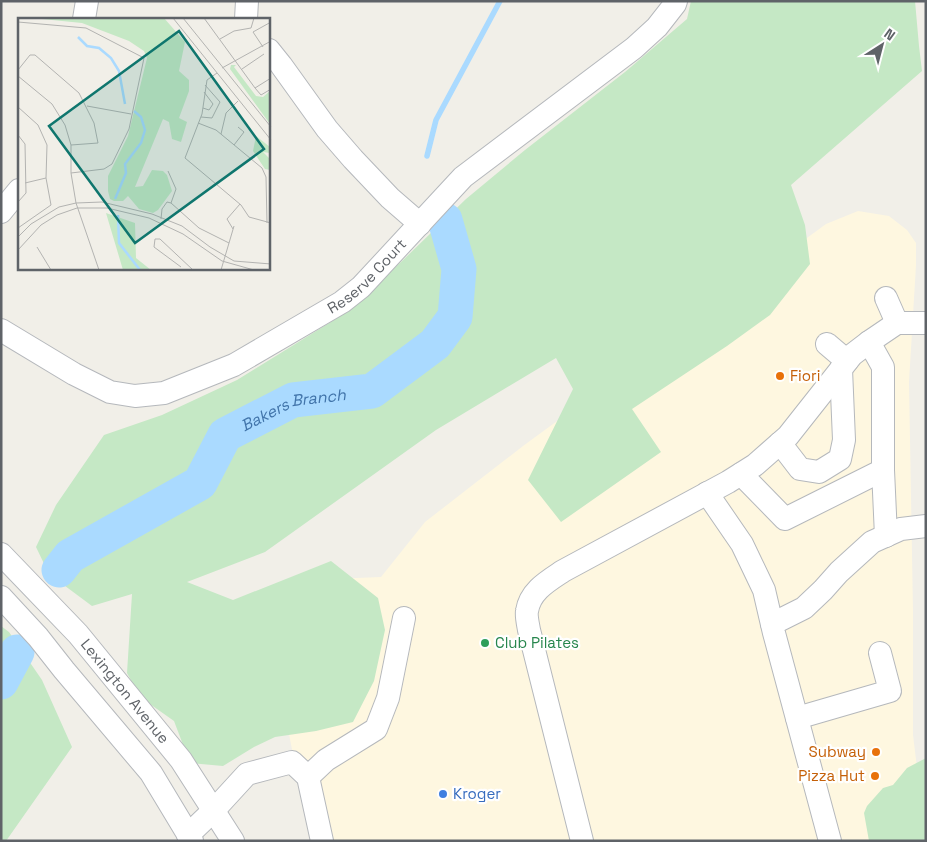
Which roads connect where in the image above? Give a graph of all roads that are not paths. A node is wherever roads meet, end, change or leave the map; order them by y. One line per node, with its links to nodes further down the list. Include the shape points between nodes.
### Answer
1 (87, 1): 4 (street)
2 (247, 1): 5 (street)
3 (676, 1): 9 (street, Reserve Court, via 657,27 634,48 463,178)
4 (84, 18)
5 (246, 18)
6 (270, 51): 9 (street, via 327,130 390,198)
7 (18, 191): 8 (street)
8 (1, 212)
9 (420, 224): 13 (street, Reserve Court, via 361,287 342,302 234,365 164,393 135,396 110,392)
10 (886, 298): 11 (street)
11 (897, 323): 12 (street); 14 (street)
12 (926, 323)
13 (1, 330)
14 (869, 342): 16 (street); 18 (street, via 883,367)
15 (828, 344): 16 (street)
16 (844, 365): 17 (street); 17 (street, via 844,440 840,459 819,472 800,469)
17 (780, 443): 19 (street)
18 (883, 470): 19 (street, via 785,519); 22 (street)
19 (741, 474): 20 (street)
20 (707, 493): 26 (street, via 742,544 764,590); 34 (street, via 563,571 541,586 529,604 529,630)
21 (926, 526): 22 (street, via 901,529)
22 (886, 536): 26 (street, via 872,542 804,608)
23 (1, 554): 30 (street, Lexington Avenue, via 78,634 180,760)
24 (1, 597): 31 (street, Lexington Avenue, via 151,773)
25 (404, 618): 29 (street, via 388,698 376,729 326,760)
26 (772, 624): 28 (street)
27 (880, 653): 28 (street, via 890,691)
28 (797, 718): 35 (street)
29 (308, 777): 30 (street, via 292,762 248,774); 33 (street)
30 (214, 810): 31 (street); 32 (street, Lexington Avenue)
31 (190, 838)
32 (233, 841)
33 (322, 841)
34 (582, 841)
35 (830, 841)

